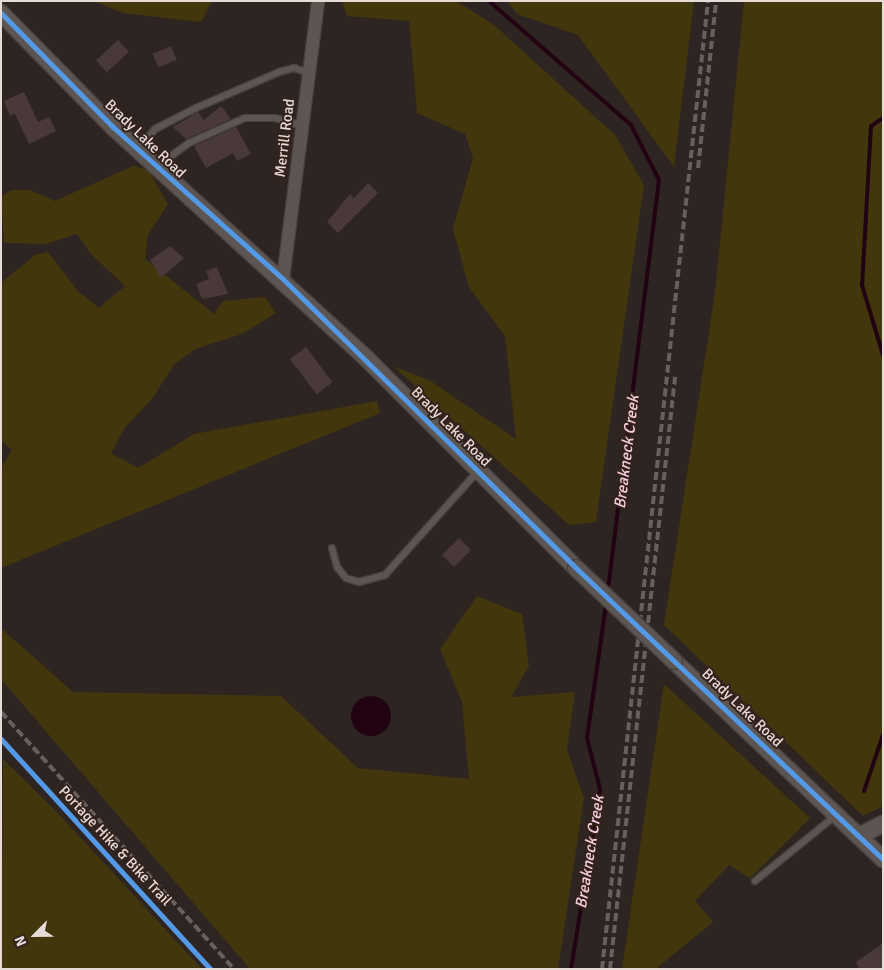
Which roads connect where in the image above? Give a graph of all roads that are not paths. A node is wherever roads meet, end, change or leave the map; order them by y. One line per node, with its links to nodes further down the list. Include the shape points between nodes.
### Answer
1 (318, 1): 3 (street, Merrill Road)
2 (1, 13): 5 (street, Brady Lake Road)
3 (309, 73): 4 (street, Merrill Road); 5 (lane, via 294,68 279,72 188,112 155,129)
4 (303, 126): 6 (lane, via 275,118 245,118 189,143); 7 (street, Merrill Road)
5 (137, 150): 6 (street, Brady Lake Road)
6 (156, 167): 7 (street, Brady Lake Road)
7 (283, 279): 8 (street, Brady Lake Road)
8 (478, 471): 9 (lane, via 385,575 359,582 346,578 337,567); 10 (street, Brady Lake Road, bridge)
9 (332, 548)
10 (836, 815): 12 (street, Brady Lake Road); 14 (lane)
11 (883, 824): 12 (street)
12 (858, 836): 13 (street, Brady Lake Road)
13 (883, 859)
14 (755, 881)

